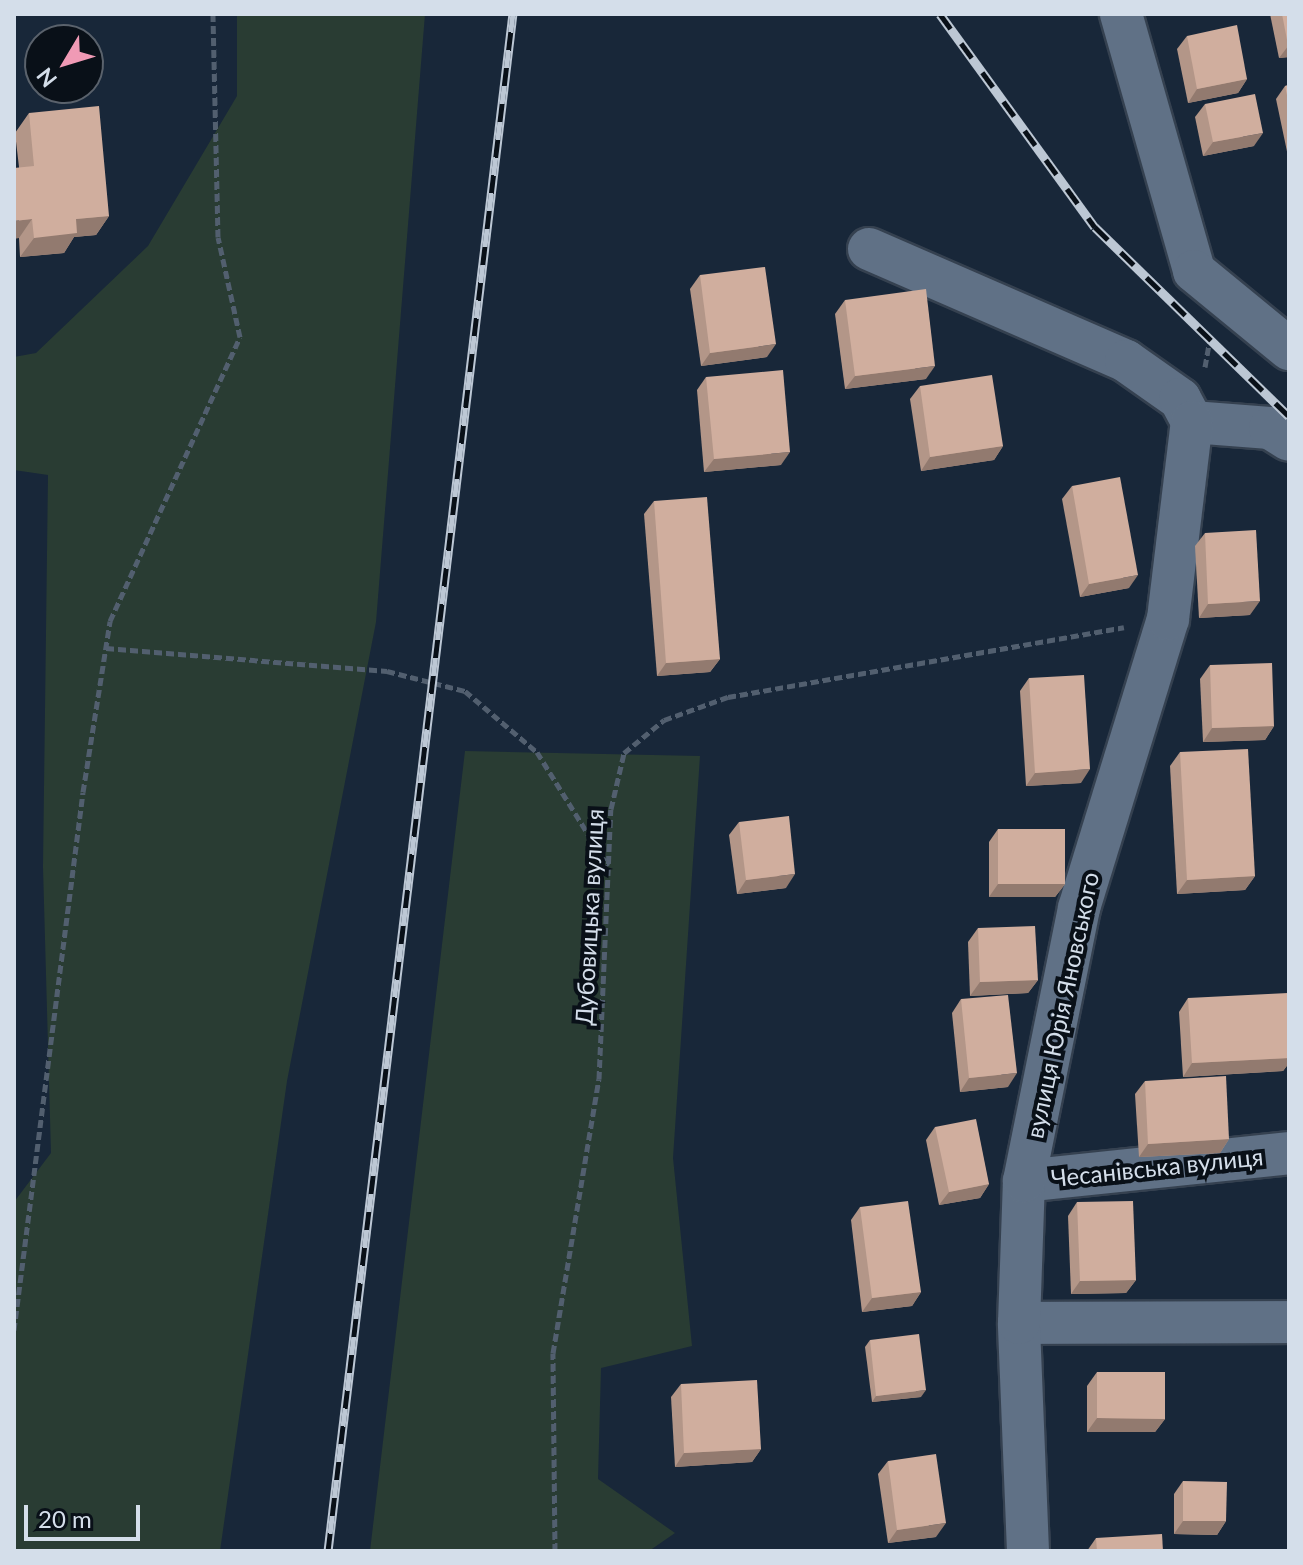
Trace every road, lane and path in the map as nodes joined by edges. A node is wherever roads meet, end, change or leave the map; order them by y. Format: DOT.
graph roads {
  1 [pos="213,14"];
  2 [pos="1121,14"];
  3 [pos="869,249"];
  4 [pos="1194,271"];
  5 [pos="1289,349"];
  6 [pos="1186,411"];
  7 [pos="1289,440"];
  8 [pos="1168,619"];
  9 [pos="106,648"];
  10 [pos="608,867"];
  11 [pos="1289,1153"];
  12 [pos="1024,1181"];
  13 [pos="1289,1322"];
  14 [pos="1019,1323"];
  15 [pos="14,1330"];
  16 [pos="555,1551"];
  17 [pos="1028,1551"];
  1 -- 9 [label="path"];
  2 -- 4 [label="street"];
  3 -- 6 [label="street"];
  4 -- 5 [label="street"];
  4 -- 6 [label="path"];
  6 -- 7 [label="street"];
  6 -- 8 [label="street, вулиця Юрія Яновського"];
  8 -- 10 [label="path, Дубовицька вулиця"];
  8 -- 12 [label="street, вулиця Юрія Яновського"];
  9 -- 10 [label="path"];
  9 -- 15 [label="path"];
  10 -- 16 [label="path, Дубовицька вулиця"];
  11 -- 12 [label="street, Чесанівська вулиця"];
  12 -- 14 [label="street, вулиця Юрія Яновського"];
  13 -- 14 [label="street"];
  14 -- 17 [label="street, вулиця Юрія Яновського"];
}
